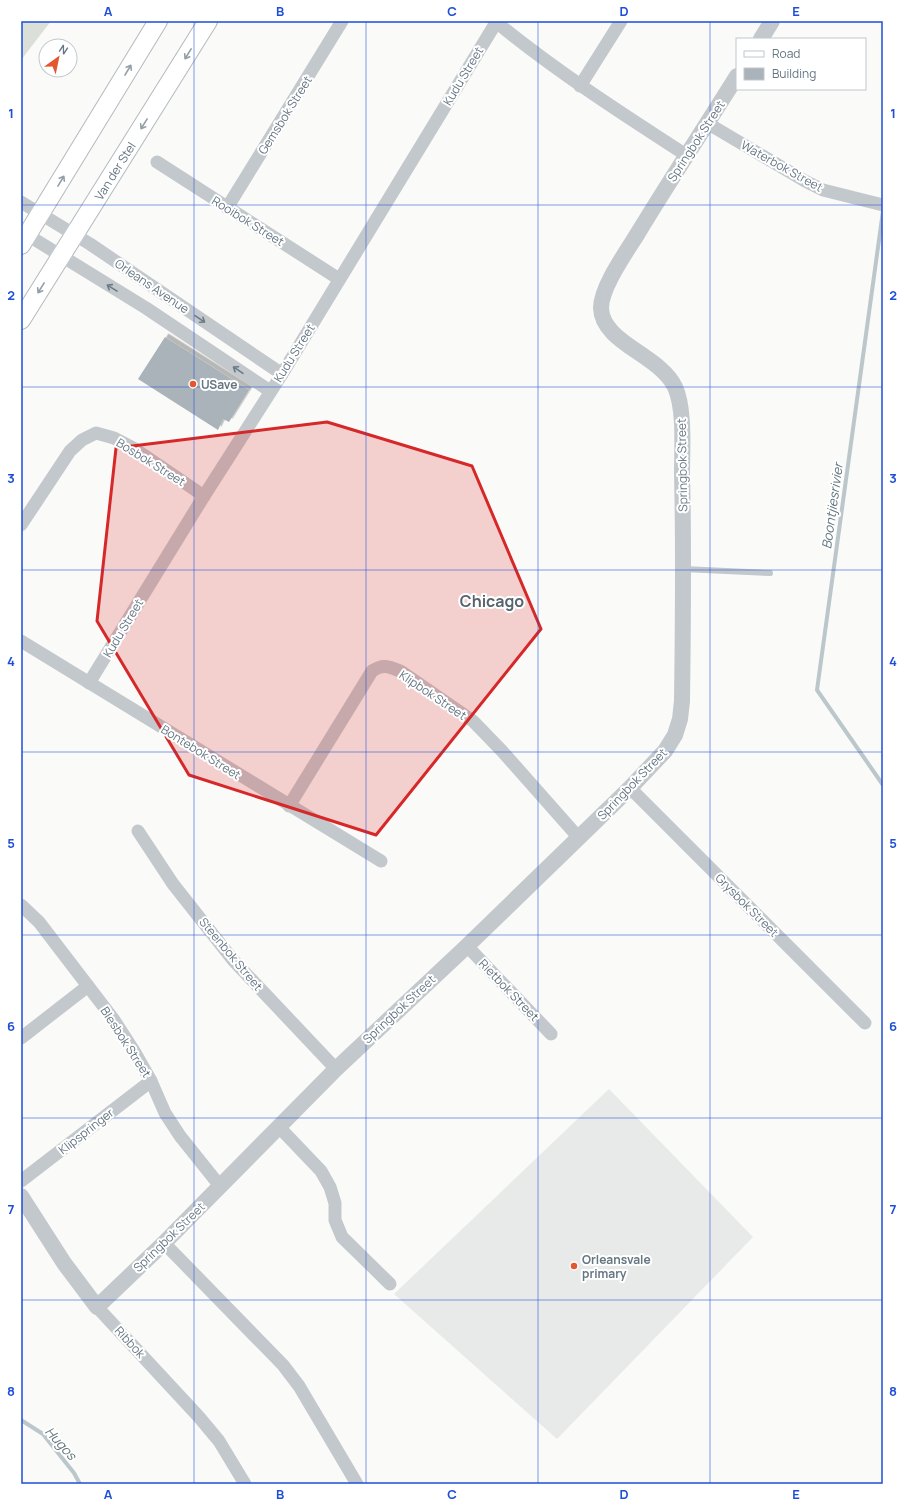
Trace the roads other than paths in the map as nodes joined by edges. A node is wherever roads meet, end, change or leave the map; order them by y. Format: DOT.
graph roads {
  1 [pos="158,21"];
  2 [pos="208,21"];
  3 [pos="342,21"];
  4 [pos="621,21"];
  5 [pos="772,21"];
  6 [pos="496,22"];
  7 [pos="762,38"];
  8 [pos="736,78"];
  9 [pos="580,86"];
  10 [pos="708,123"];
  11 [pos="686,155"];
  12 [pos="157,162"];
  13 [pos="21,202"];
  14 [pos="883,205"];
  15 [pos="227,208"];
  16 [pos="40,214"];
  17 [pos="75,235"];
  18 [pos="23,237"];
  19 [pos="61,257"];
  20 [pos="339,279"];
  21 [pos="21,320"];
  22 [pos="282,374"];
  23 [pos="270,391"];
  24 [pos="204,496"];
  25 [pos="21,525"];
  26 [pos="683,569"];
  27 [pos="770,573"];
  28 [pos="21,641"];
  29 [pos="89,683"];
  30 [pos="630,788"];
  31 [pos="289,806"];
  32 [pos="138,831"];
  33 [pos="579,838"];
  34 [pos="381,861"];
  35 [pos="21,905"];
  36 [pos="467,946"];
  37 [pos="88,986"];
  38 [pos="865,1023"];
  39 [pos="551,1034"];
  40 [pos="21,1038"];
  41 [pos="336,1069"];
  42 [pos="151,1081"];
  43 [pos="279,1127"];
  44 [pos="21,1181"];
  45 [pos="220,1186"];
  46 [pos="21,1196"];
  47 [pos="164,1243"];
  48 [pos="390,1284"];
  49 [pos="97,1307"];
  50 [pos="245,1484"];
  51 [pos="357,1484"];
  16 -- 1 [label="main road, one-way"];
  2 -- 17 [label="main road, Van der Stel, one-way"];
  3 -- 15 [label="street, Gemsbok Street"];
  4 -- 9 [label="street"];
  5 -- 7 [label="street"];
  6 -- 9 [label="street"];
  6 -- 20 [label="street, Kudu Street"];
  8 -- 10 [label="street, Springbok Street"];
  9 -- 11 [label="street"];
  10 -- 11 [label="street, Springbok Street"];
  10 -- 14 [label="street, Waterbok Street"];
  11 -- 26 [label="street, Springbok Street"];
  12 -- 15 [label="street, Rooibok Street"];
  13 -- 16 [label="street, Orleans Avenue"];
  15 -- 20 [label="street, Rooibok Street"];
  16 -- 17 [label="street, Orleans Avenue"];
  16 -- 18 [label="main road"];
  17 -- 19 [label="main road, Van der Stel"];
  17 -- 22 [label="street, Orleans Avenue, one-way"];
  18 -- 19 [label="street, Orleans Avenue"];
  19 -- 21 [label="main road, Van der Stel, one-way"];
  23 -- 19 [label="street, Orleans Avenue, one-way"];
  20 -- 22 [label="street, Kudu Street"];
  22 -- 23 [label="street, Kudu Street"];
  23 -- 24 [label="street, Kudu Street"];
  24 -- 25 [label="street, Bosbok Street"];
  24 -- 29 [label="street, Kudu Street"];
  26 -- 27 [label="lane"];
  26 -- 30 [label="street, Springbok Street"];
  28 -- 29 [label="street, Bontebok Street"];
  29 -- 31 [label="street, Bontebok Street"];
  30 -- 33 [label="street, Springbok Street"];
  30 -- 38 [label="street, Grysbok Street"];
  31 -- 33 [label="street, Klipbok Street"];
  31 -- 34 [label="street, Bontebok Street"];
  32 -- 41 [label="street, Steenbok Street"];
  33 -- 36 [label="street, Springbok Street"];
  35 -- 37 [label="street, Blesbok Street"];
  36 -- 39 [label="street, Rietbok Street"];
  36 -- 41 [label="street, Springbok Street"];
  37 -- 40 [label="street"];
  37 -- 42 [label="street, Blesbok Street"];
  41 -- 43 [label="street, Springbok Street"];
  42 -- 44 [label="street, Klipspringer"];
  42 -- 45 [label="street, Blesbok Street"];
  43 -- 45 [label="street, Springbok Street"];
  43 -- 48 [label="street"];
  45 -- 47 [label="street, Springbok Street"];
  46 -- 49 [label="street, Ribbok"];
  47 -- 49 [label="street, Springbok Street"];
  47 -- 51 [label="street"];
  49 -- 50 [label="street, Ribbok"];
}
